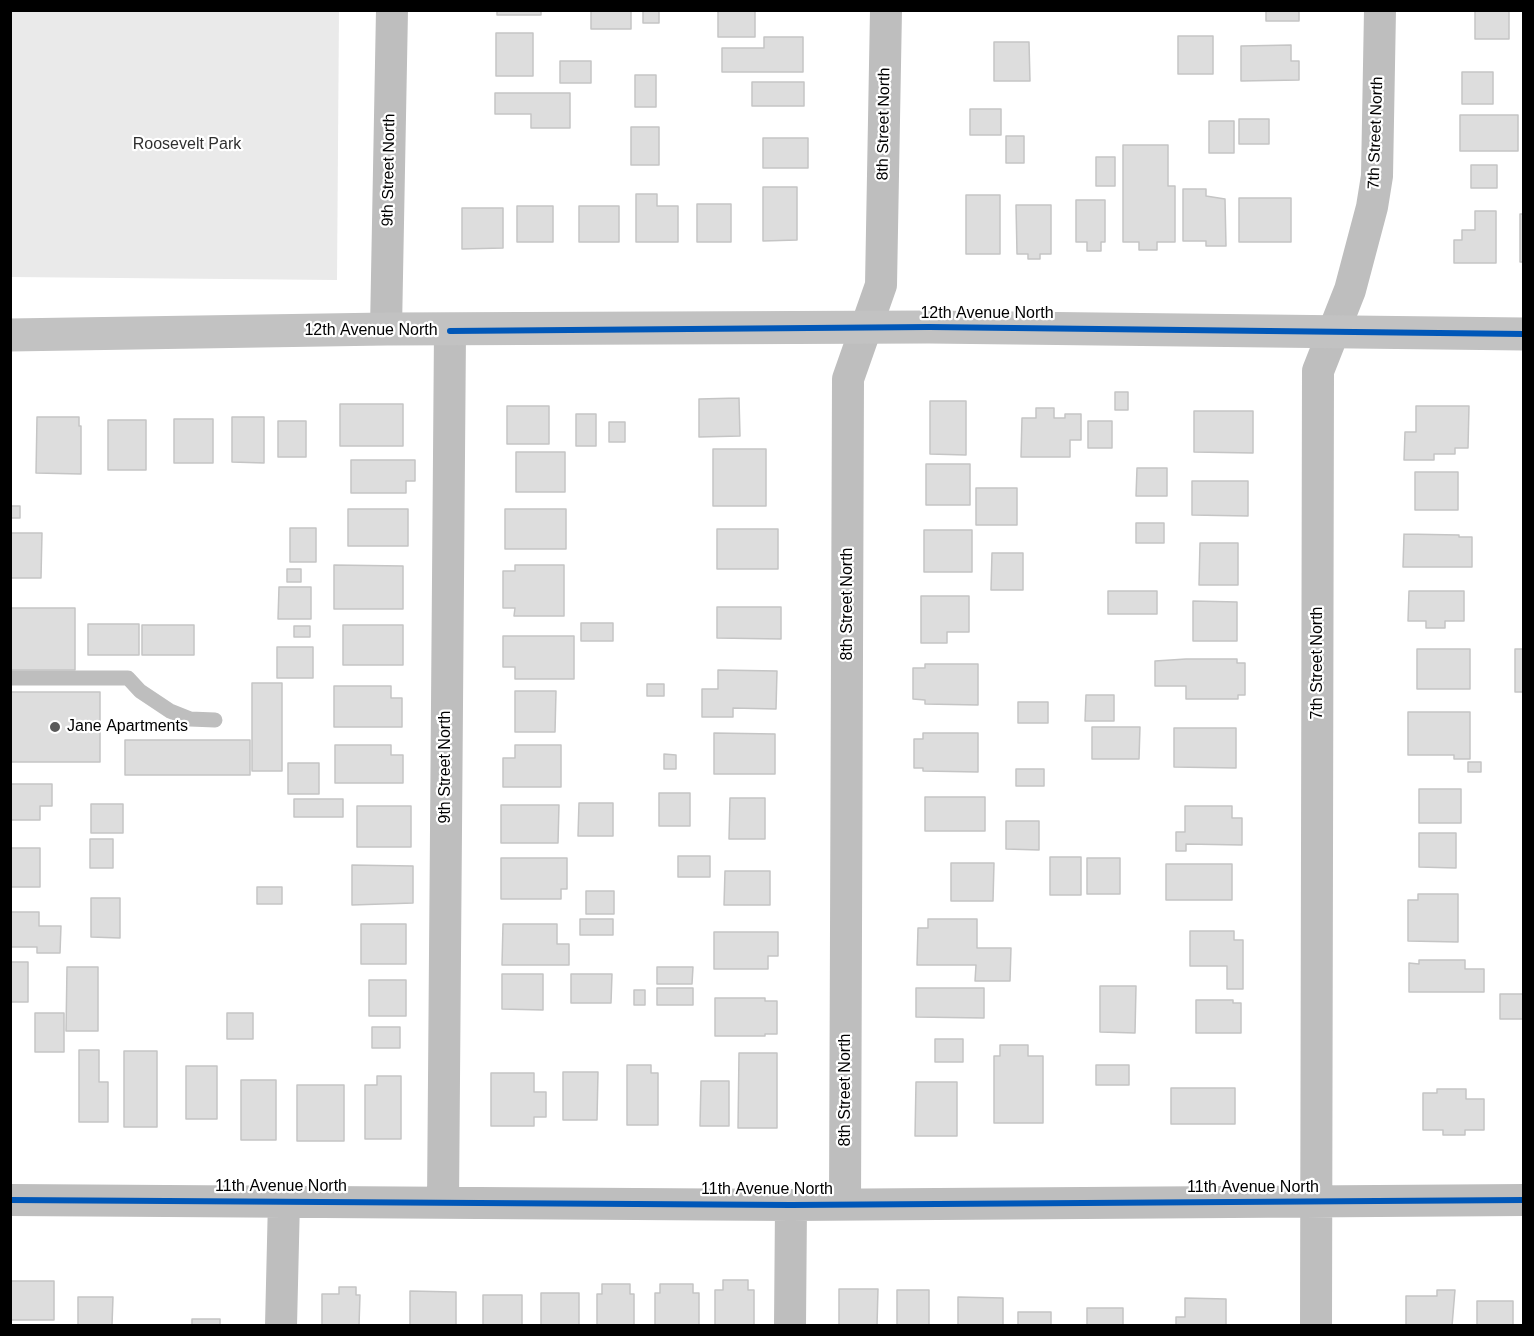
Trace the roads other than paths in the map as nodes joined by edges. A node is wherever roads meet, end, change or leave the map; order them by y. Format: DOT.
graph roads {
  1 [pos="392,10"];
  2 [pos="886,10"];
  3 [pos="1380,10"];
  4 [pos="386,329"];
  5 [pos="868,329"];
  6 [pos="450,331"];
  7 [pos="1333,331"];
  8 [pos="1524,334"];
  9 [pos="10,335"];
  10 [pos="10,678"];
  11 [pos="215,720"];
  12 [pos="10,1200"];
  13 [pos="284,1200"];
  14 [pos="1524,1200"];
  15 [pos="1316,1201"];
  16 [pos="443,1203"];
  17 [pos="845,1203"];
  18 [pos="791,1204"];
  19 [pos="281,1326"];
  20 [pos="790,1326"];
  21 [pos="1316,1326"];
  1 -- 4 [label="street, 9th Street North"];
  2 -- 5 [label="street, 8th Street North"];
  3 -- 7 [label="street, 7th Street North"];
  4 -- 6 [label="main road, 12th Avenue North"];
  4 -- 9 [label="main road, 12th Avenue North"];
  5 -- 6 [label="main road, 12th Avenue North"];
  5 -- 7 [label="main road, 12th Avenue North"];
  5 -- 17 [label="street, 8th Street North"];
  6 -- 16 [label="street, 9th Street North"];
  7 -- 8 [label="main road, 12th Avenue North"];
  7 -- 15 [label="street, 7th Street North"];
  10 -- 11 [label="lane"];
  12 -- 13 [label="street, 11th Avenue North"];
  13 -- 16 [label="street, 11th Avenue North"];
  13 -- 19 [label="street"];
  14 -- 15 [label="street, 11th Avenue North"];
  15 -- 17 [label="street, 11th Avenue North"];
  15 -- 21 [label="street, 7th Street North"];
  16 -- 18 [label="street, 11th Avenue North"];
  17 -- 18 [label="street, 11th Avenue North"];
  18 -- 20 [label="street"];
}
